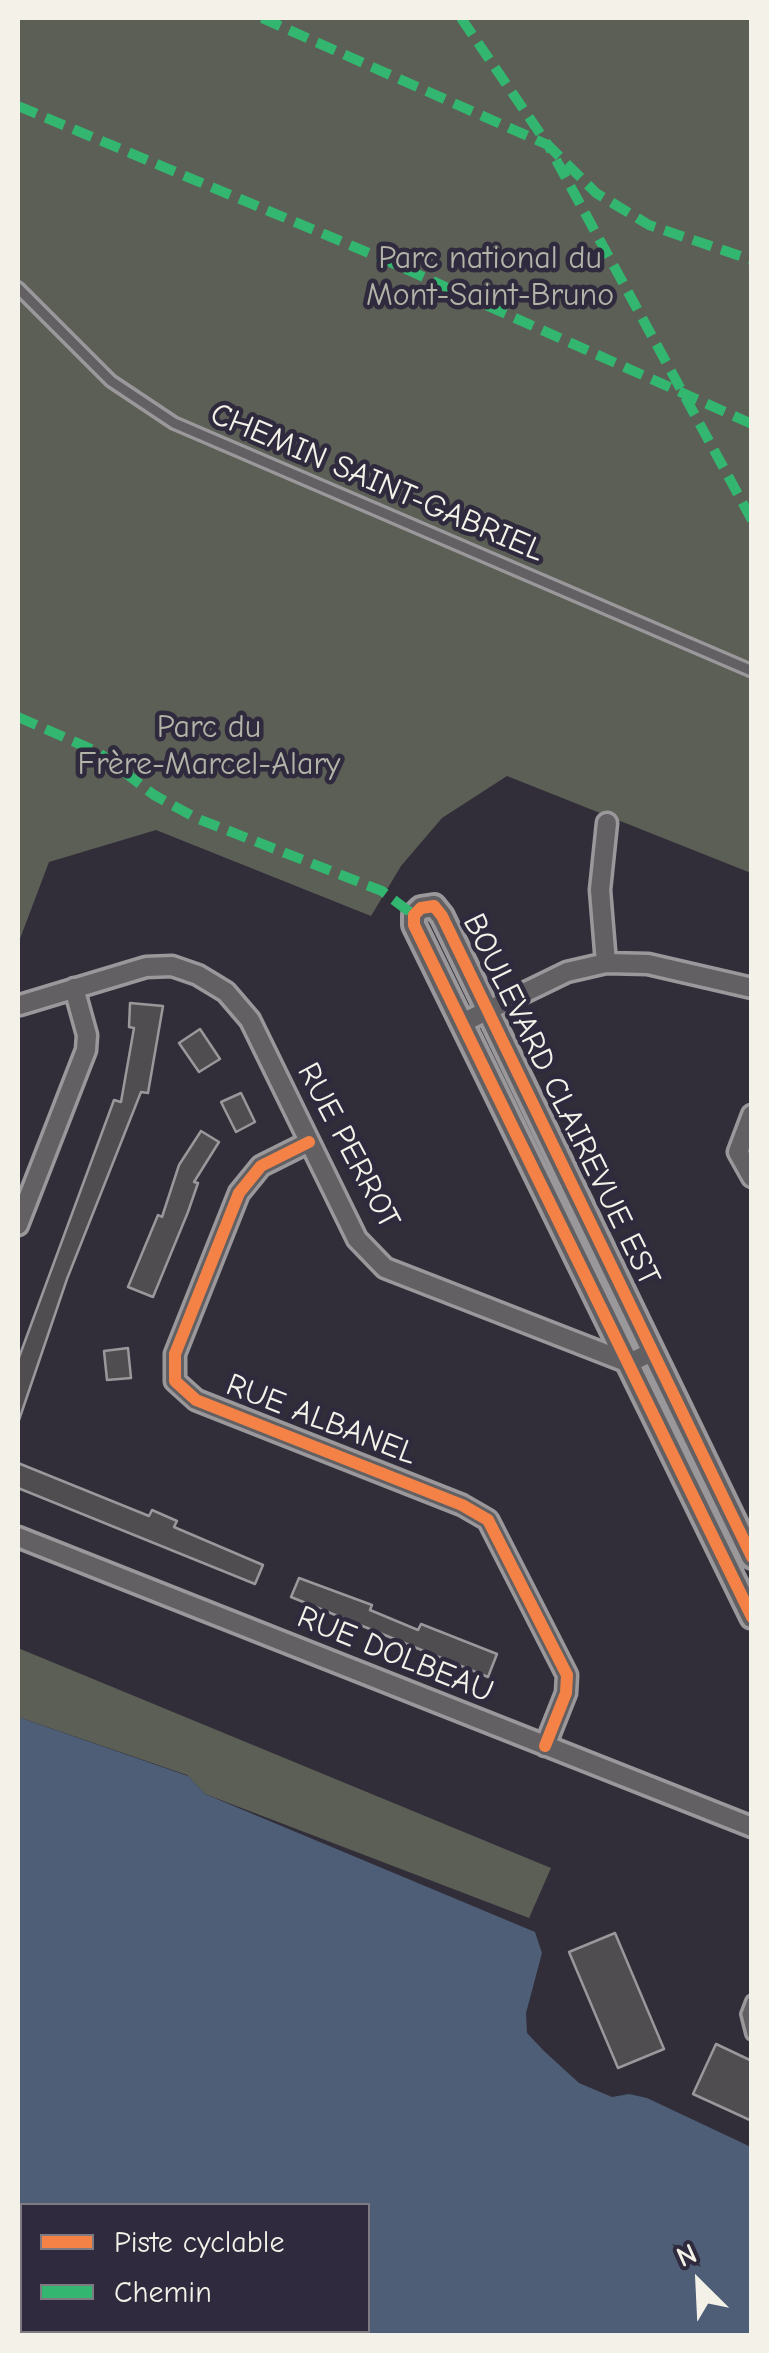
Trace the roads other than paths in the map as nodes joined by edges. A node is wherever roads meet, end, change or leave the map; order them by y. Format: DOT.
graph roads {
  1 [pos="18,288"];
  2 [pos="752,670"];
  3 [pos="607,823"];
  4 [pos="606,962"];
  5 [pos="74,988"];
  6 [pos="752,988"];
  7 [pos="20,1004"];
  8 [pos="487,1010"];
  9 [pos="464,1022"];
  10 [pos="752,1114"];
  11 [pos="309,1142"];
  12 [pos="752,1177"];
  13 [pos="18,1225"];
  14 [pos="652,1352"];
  15 [pos="629,1363"];
  16 [pos="18,1537"];
  17 [pos="752,1557"];
  18 [pos="752,1618"];
  19 [pos="545,1746"];
  20 [pos="752,1827"];
  21 [pos="752,2001"];
  22 [pos="752,2034"];
  1 -- 2 [label="lane, CHEMIN SAINT-GABRIEL"];
  3 -- 4 [label="street"];
  4 -- 6 [label="street"];
  4 -- 8 [label="street"];
  5 -- 7 [label="street, RUE PERROT"];
  5 -- 11 [label="street, RUE PERROT"];
  5 -- 13 [label="street"];
  8 -- 9 [label="street"];
  8 -- 9 [label="street, BOULEVARD CLAIREVUE EST"];
  8 -- 14 [label="street, BOULEVARD CLAIREVUE EST"];
  9 -- 15 [label="street, BOULEVARD CLAIREVUE EST"];
  10 -- 12 [label="street"];
  11 -- 15 [label="street, RUE PERROT"];
  11 -- 19 [label="street, RUE ALBANEL"];
  14 -- 15 [label="street"];
  14 -- 17 [label="street, BOULEVARD CLAIREVUE EST"];
  15 -- 18 [label="street, BOULEVARD CLAIREVUE EST"];
  16 -- 19 [label="street, RUE DOLBEAU"];
  19 -- 20 [label="street, RUE DOLBEAU"];
  21 -- 22 [label="lane"];
}
